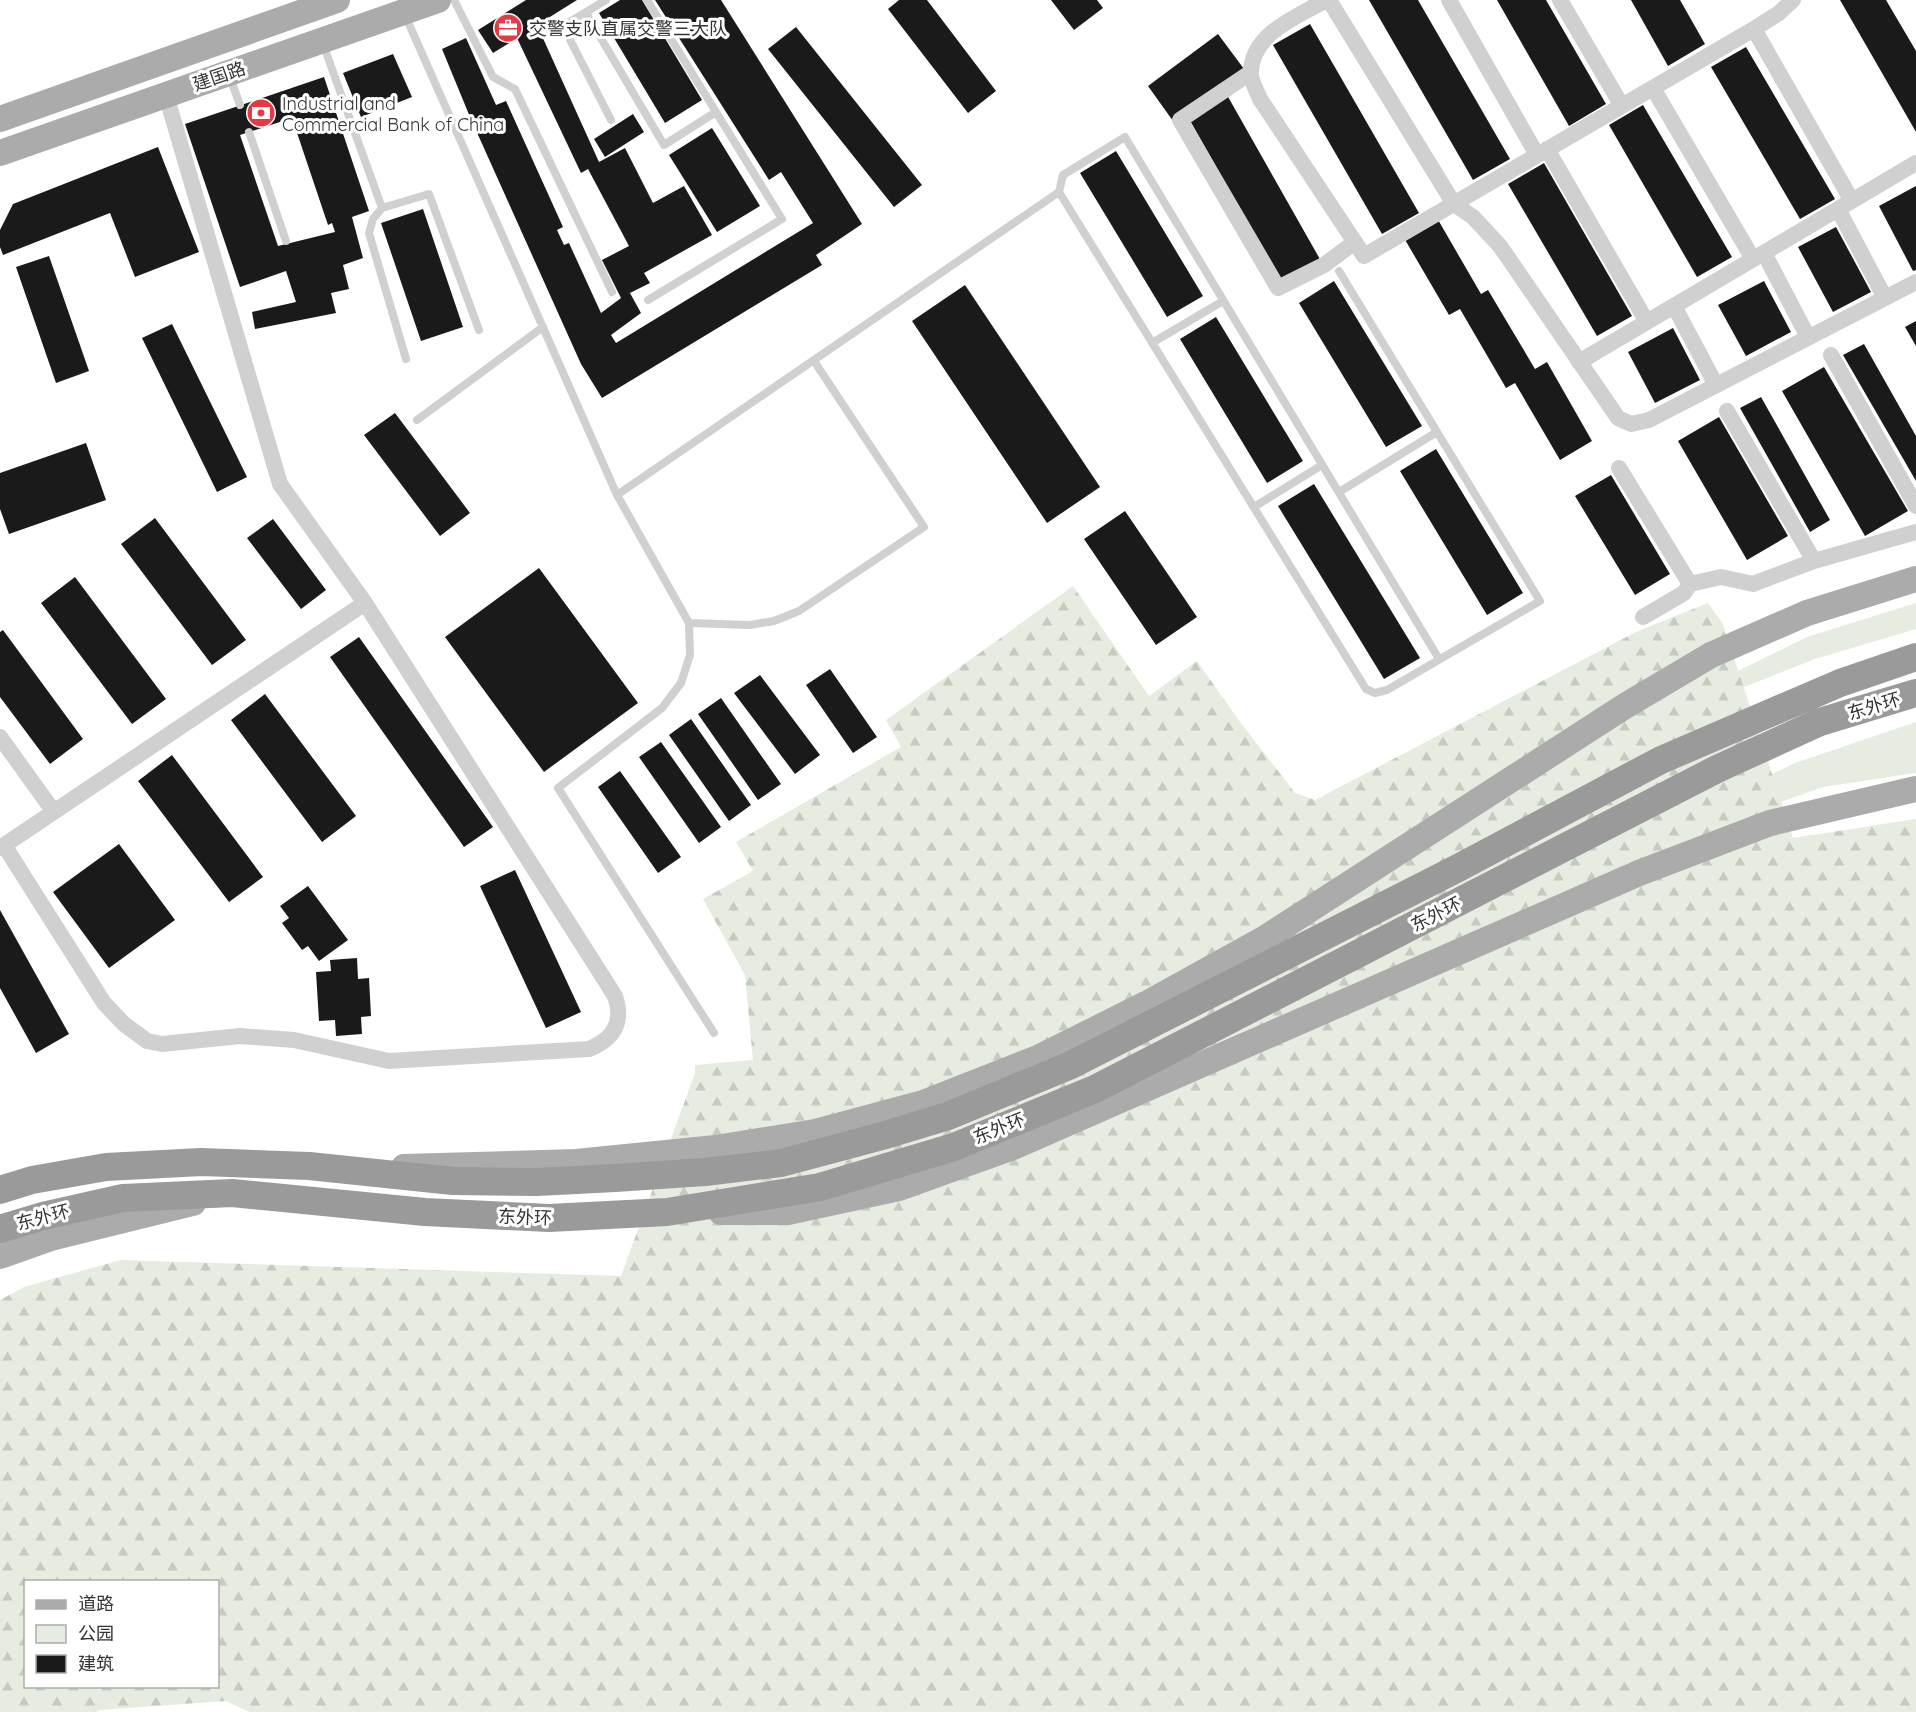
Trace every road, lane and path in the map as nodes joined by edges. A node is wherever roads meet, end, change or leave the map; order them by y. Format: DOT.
graph roads {
  1 [pos="337,0"];
  2 [pos="438,0"];
  3 [pos="454,0"];
  4 [pos="606,0"];
  5 [pos="647,0"];
  6 [pos="1327,0"];
  7 [pos="1449,0"];
  8 [pos="1560,0"];
  9 [pos="1793,0"];
  10 [pos="401,6"];
  11 [pos="586,13"];
  12 [pos="1754,29"];
  13 [pos="322,41"];
  14 [pos="229,73"];
  15 [pos="1250,73"];
  16 [pos="1653,88"];
  17 [pos="166,95"];
  18 [pos="240,105"];
  19 [pos="1622,106"];
  20 [pos="716,112"];
  21 [pos="0,119"];
  22 [pos="611,120"];
  23 [pos="249,132"];
  24 [pos="1542,152"];
  25 [pos="0,153"];
  26 [pos="1916,163"];
  27 [pos="1059,192"];
  28 [pos="1454,204"];
  29 [pos="1845,205"];
  30 [pos="382,208"];
  31 [pos="286,241"];
  32 [pos="1355,242"];
  33 [pos="1758,256"];
  34 [pos="1339,271"];
  35 [pos="1916,282"];
  36 [pos="612,292"];
  37 [pos="1885,298"];
  38 [pos="648,300"];
  39 [pos="1223,301"];
  40 [pos="1674,306"];
  41 [pos="1647,322"];
  42 [pos="543,327"];
  43 [pos="478,330"];
  44 [pos="1808,338"];
  45 [pos="1152,343"];
  46 [pos="1831,356"];
  47 [pos="406,359"];
  48 [pos="814,361"];
  49 [pos="1579,362"];
  50 [pos="1716,385"];
  51 [pos="1727,411"];
  52 [pos="417,420"];
  53 [pos="1437,432"];
  54 [pos="1322,465"];
  55 [pos="1619,468"];
  56 [pos="1339,492"];
  57 [pos="617,495"];
  58 [pos="1916,506"];
  59 [pos="1254,507"];
  60 [pos="1916,532"];
  61 [pos="1814,561"];
  62 [pos="1916,579"];
  63 [pos="1690,584"];
  64 [pos="365,603"];
  65 [pos="1643,617"];
  66 [pos="689,623"];
  67 [pos="1916,657"];
  68 [pos="1439,659"];
  69 [pos="1916,693"];
  70 [pos="0,737"];
  71 [pos="1916,789"];
  72 [pos="54,812"];
  73 [pos="2,847"];
  74 [pos="714,1033"];
  75 [pos="348,1170"];
  76 [pos="0,1189"];
  77 [pos="232,1193"];
  78 [pos="667,1212"];
  79 [pos="0,1229"];
  80 [pos="0,1257"];
  1 -- 21 [label="main road, 建国路"];
  2 -- 10 [label="main road, 建国路"];
  3 -- 36 [label="lane"];
  4 -- 11 [label="lane"];
  5 -- 20 [label="lane"];
  6 -- 15 [label="street"];
  6 -- 28 [label="street"];
  7 -- 24 [label="street"];
  8 -- 19 [label="street"];
  9 -- 12 [label="street"];
  10 -- 13 [label="main road, 建国路"];
  10 -- 42 [label="lane"];
  11 -- 20 [label="lane"];
  11 -- 22 [label="lane"];
  12 -- 16 [label="street"];
  12 -- 29 [label="street"];
  13 -- 14 [label="main road, 建国路"];
  13 -- 30 [label="lane"];
  14 -- 17 [label="main road, 建国路"];
  14 -- 18 [label="lane"];
  15 -- 32 [label="street"];
  15 -- 32 [label="street"];
  16 -- 19 [label="street"];
  16 -- 33 [label="street"];
  17 -- 25 [label="main road, 建国路"];
  17 -- 64 [label="street"];
  19 -- 24 [label="street"];
  20 -- 38 [label="lane"];
  23 -- 31 [label="lane"];
  24 -- 28 [label="street"];
  24 -- 41 [label="street"];
  26 -- 29 [label="street"];
  27 -- 39 [label="lane"];
  27 -- 45 [label="lane"];
  27 -- 48 [label="lane"];
  28 -- 32 [label="street"];
  28 -- 49 [label="street"];
  29 -- 33 [label="street"];
  29 -- 37 [label="street"];
  30 -- 43 [label="lane"];
  30 -- 47 [label="lane"];
  33 -- 40 [label="street"];
  33 -- 44 [label="street"];
  34 -- 53 [label="lane"];
  35 -- 37 [label="street"];
  37 -- 44 [label="street"];
  39 -- 45 [label="lane"];
  39 -- 54 [label="lane"];
  40 -- 41 [label="street"];
  40 -- 50 [label="street"];
  41 -- 49 [label="street"];
  42 -- 52 [label="lane"];
  42 -- 57 [label="lane"];
  44 -- 50 [label="street"];
  45 -- 59 [label="lane"];
  46 -- 58 [label="street"];
  48 -- 57 [label="lane"];
  48 -- 66 [label="lane"];
  49 -- 50 [label="street"];
  51 -- 61 [label="street"];
  53 -- 56 [label="lane"];
  53 -- 68 [label="lane"];
  54 -- 56 [label="lane"];
  54 -- 59 [label="lane"];
  55 -- 63 [label="street"];
  56 -- 68 [label="lane"];
  57 -- 66 [label="lane"];
  59 -- 68 [label="lane"];
  60 -- 61 [label="street"];
  61 -- 63 [label="street"];
  62 -- 75 [label="main road"];
  63 -- 65 [label="street"];
  64 -- 72 [label="street"];
  64 -- 73 [label="street"];
  66 -- 74 [label="lane"];
  67 -- 75 [label="highway, 东外环"];
  69 -- 78 [label="highway, 东外环"];
  70 -- 72 [label="street"];
  71 -- 78 [label="main road"];
  72 -- 73 [label="street"];
  75 -- 76 [label="highway, 东外环"];
  77 -- 78 [label="highway, 东外环"];
  77 -- 79 [label="highway, 东外环"];
  77 -- 80 [label="main road"];
}
